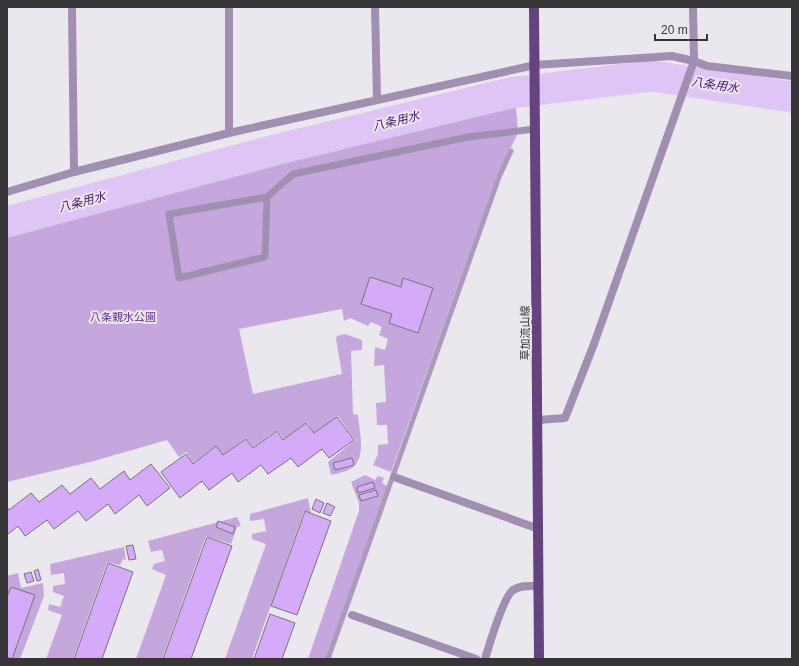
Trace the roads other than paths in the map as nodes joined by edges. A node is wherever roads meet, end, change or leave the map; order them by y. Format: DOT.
graph roads {
  1 [pos="72,7"];
  2 [pos="229,7"];
  3 [pos="375,7"];
  4 [pos="534,7"];
  5 [pos="693,7"];
  6 [pos="694,61"];
  7 [pos="535,65"];
  8 [pos="792,76"];
  9 [pos="377,100"];
  10 [pos="535,128"];
  11 [pos="229,134"];
  12 [pos="74,172"];
  13 [pos="7,192"];
  14 [pos="267,197"];
  15 [pos="538,420"];
  16 [pos="394,477"];
  17 [pos="539,529"];
  18 [pos="539,586"];
  19 [pos="352,615"];
  20 [pos="476,659"];
  21 [pos="485,659"];
  22 [pos="539,659"];
  1 -- 12 [label="street"];
  2 -- 11 [label="street"];
  3 -- 9 [label="street"];
  4 -- 7 [label="main road, 草加流山線"];
  5 -- 6 [label="street"];
  6 -- 7 [label="street"];
  6 -- 8 [label="street"];
  6 -- 15 [label="street"];
  7 -- 9 [label="street"];
  7 -- 10 [label="main road, 草加流山線"];
  9 -- 11 [label="street"];
  10 -- 14 [label="lane"];
  10 -- 15 [label="main road, 草加流山線"];
  11 -- 12 [label="street"];
  12 -- 13 [label="street"];
  14 -- 14 [label="lane"];
  15 -- 17 [label="main road, 草加流山線"];
  16 -- 17 [label="street"];
  17 -- 18 [label="main road, 草加流山線"];
  18 -- 21 [label="street"];
  18 -- 22 [label="main road, 草加流山線"];
  19 -- 20 [label="street"];
}
